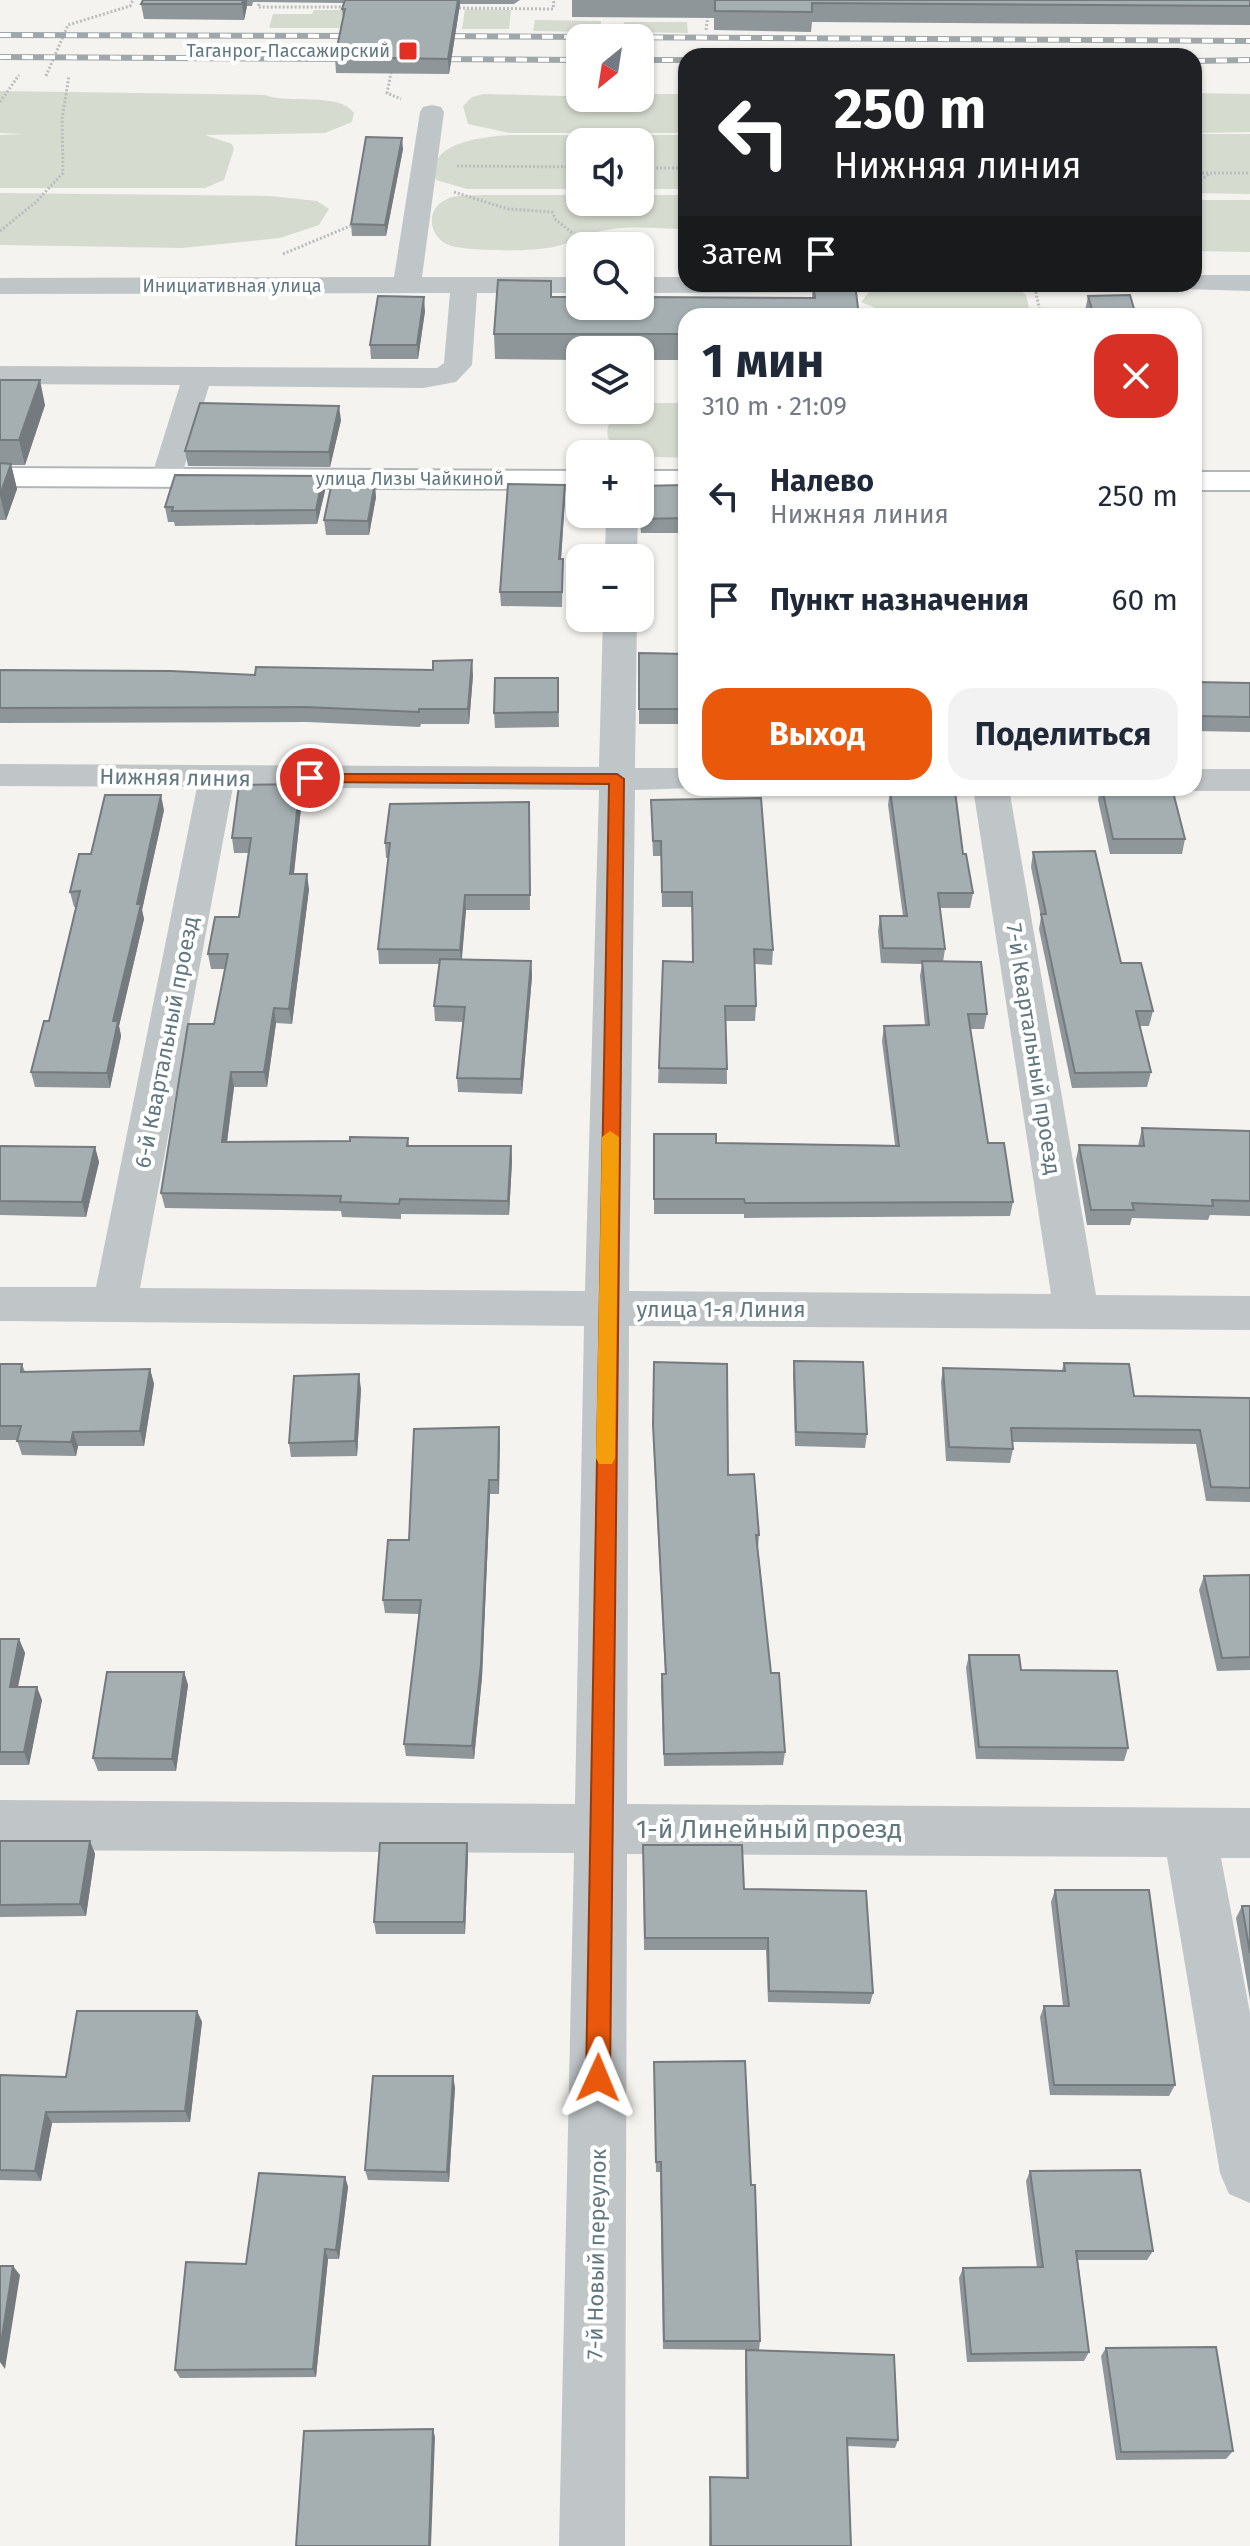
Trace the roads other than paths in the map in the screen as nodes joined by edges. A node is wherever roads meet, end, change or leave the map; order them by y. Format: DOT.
graph roads {
  1 [pos="432,112"];
  2 [pos="1202,283"];
  3 [pos="1250,283"];
  4 [pos="407,285"];
  5 [pos="464,285"];
  6 [pos="566,285"];
  7 [pos="654,285"];
  8 [pos="678,285"];
  9 [pos="0,286"];
  10 [pos="0,375"];
  11 [pos="197,377"];
  12 [pos="0,477"];
  13 [pos="166,478"];
  14 [pos="566,480"];
  15 [pos="654,480"];
  16 [pos="678,480"];
  17 [pos="1202,481"];
  18 [pos="1250,481"];
  19 [pos="620,632"];
  20 [pos="0,775"];
  21 [pos="217,778"];
  22 [pos="617,779"];
  23 [pos="678,779"];
  24 [pos="1202,780"];
  25 [pos="1250,780"];
  26 [pos="992,796"];
  27 [pos="0,1304"];
  28 [pos="115,1305"];
  29 [pos="607,1309"];
  30 [pos="1076,1311"];
  31 [pos="1250,1313"];
  32 [pos="0,1825"];
  33 [pos="601,1828"];
  34 [pos="1190,1833"];
  35 [pos="1250,1833"];
  36 [pos="1250,2173"];
  37 [pos="592,2546"];
  1 -- 4 [label="street"];
  2 -- 3 [label="street"];
  4 -- 5 [label="street, Инициативная улица"];
  4 -- 9 [label="street, Инициативная улица"];
  5 -- 6 [label="street, Инициативная улица"];
  5 -- 11 [label="street"];
  7 -- 8 [label="street"];
  10 -- 11 [label="street"];
  11 -- 13 [label="street"];
  12 -- 13 [label="main road, улица Лизы Чайкиной"];
  13 -- 14 [label="main road, улица Лизы Чайкиной"];
  15 -- 16 [label="main road"];
  17 -- 18 [label="main road"];
  19 -- 22 [label="street, 7-й Новый переулок"];
  20 -- 21 [label="street, Нижняя линия"];
  21 -- 22 [label="street, Нижняя линия"];
  21 -- 28 [label="street, 6-й Квартальный проезд"];
  22 -- 23 [label="street, Нижняя линия"];
  22 -- 29 [label="street, 7-й Новый переулок"];
  24 -- 25 [label="street"];
  26 -- 30 [label="street, 7-й Квартальный проезд"];
  27 -- 28 [label="street, улица 1-я Линия"];
  28 -- 29 [label="street, улица 1-я Линия"];
  29 -- 30 [label="street, улица 1-я Линия"];
  29 -- 33 [label="street, 7-й Новый переулок"];
  30 -- 31 [label="street, улица 1-я Линия"];
  32 -- 33 [label="street, 1-й Линейный проезд"];
  33 -- 34 [label="street, 1-й Линейный проезд"];
  33 -- 37 [label="street, 7-й Новый переулок"];
  34 -- 35 [label="street, 1-й Линейный проезд"];
  34 -- 36 [label="street"];
}
